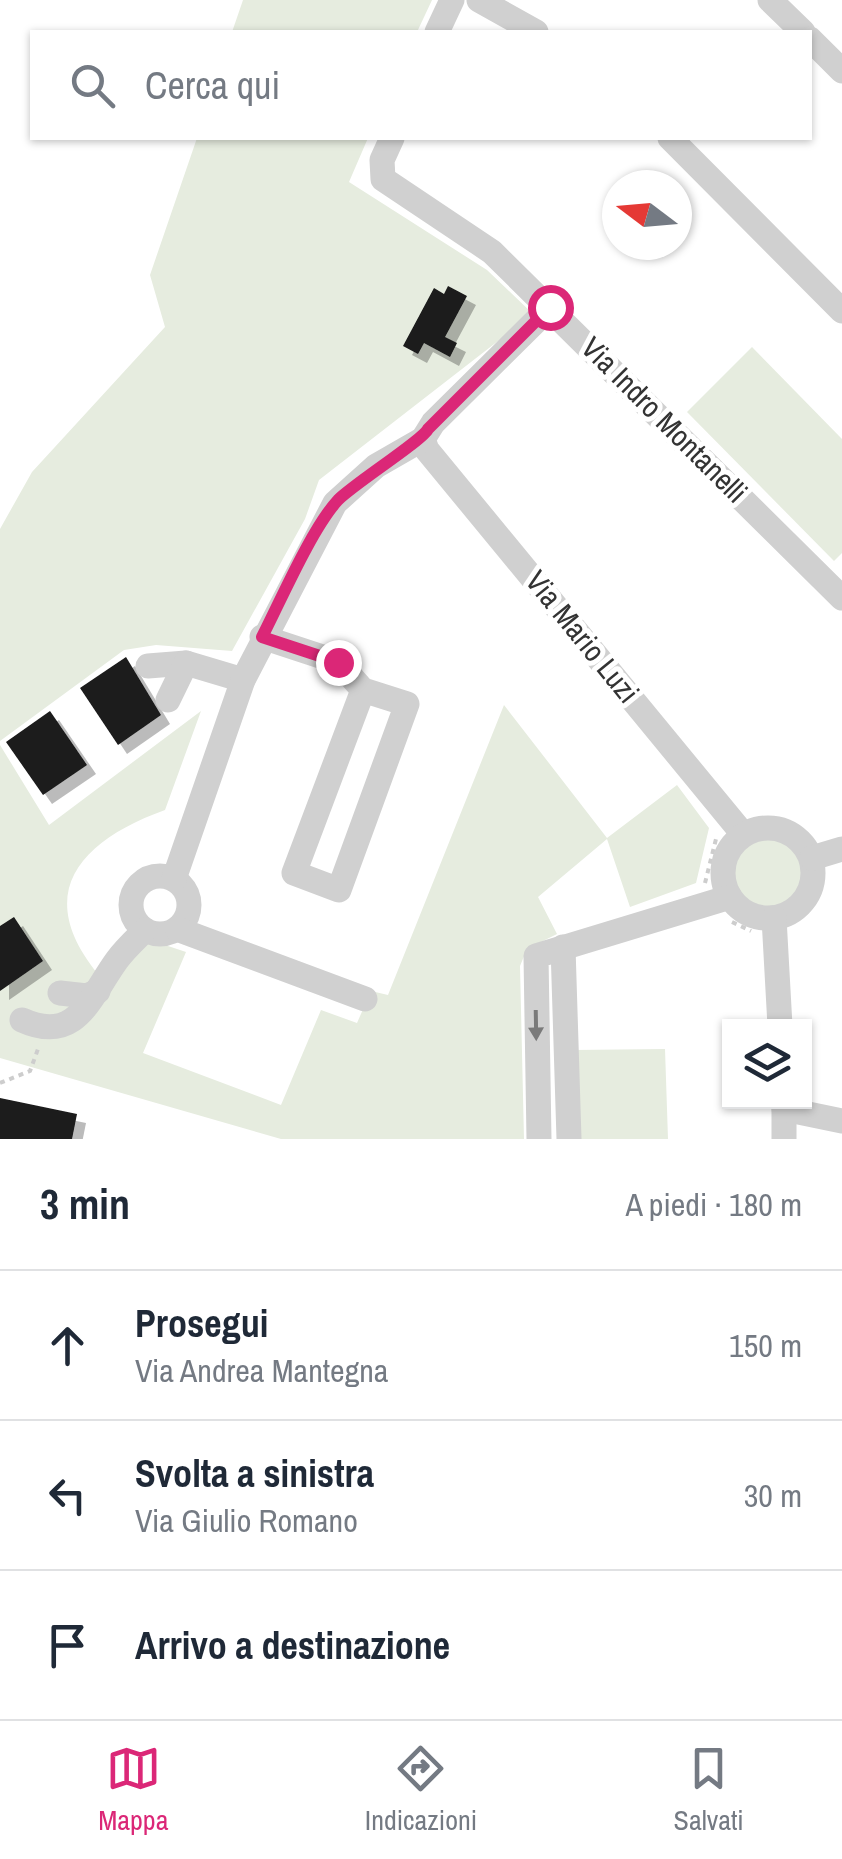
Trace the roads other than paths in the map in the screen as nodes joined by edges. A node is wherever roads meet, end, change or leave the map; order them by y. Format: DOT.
graph roads {
  1 [pos="452,0"];
  2 [pos="480,0"];
  3 [pos="770,0"];
  4 [pos="439,30"];
  5 [pos="532,30"];
  6 [pos="801,30"];
  7 [pos="812,41"];
  8 [pos="842,70"];
  9 [pos="391,140"];
  10 [pos="672,140"];
  11 [pos="550,307"];
  12 [pos="842,311"];
  13 [pos="423,439"];
  14 [pos="842,598"];
  15 [pos="262,637"];
  16 [pos="186,663"];
  17 [pos="148,666"];
  18 [pos="242,680"];
  19 [pos="362,690"];
  20 [pos="168,700"];
  21 [pos="731,833"];
  22 [pos="842,849"];
  23 [pos="812,858"];
  24 [pos="174,880"];
  25 [pos="713,892"];
  26 [pos="765,926"];
  27 [pos="177,929"];
  28 [pos="145,930"];
  29 [pos="563,947"];
  30 [pos="98,991"];
  31 [pos="60,993"];
  32 [pos="365,999"];
  33 [pos="779,1019"];
  34 [pos="31,1024"];
  35 [pos="784,1109"];
  36 [pos="798,1109"];
  37 [pos="842,1122"];
  38 [pos="539,1139"];
  39 [pos="569,1139"];
  40 [pos="784,1139"];
  1 -- 4 [label="street"];
  2 -- 5 [label="street"];
  3 -- 6 [label="street"];
  7 -- 8 [label="street"];
  9 -- 11 [label="street, Via Indro Montanelli"];
  10 -- 12 [label="street"];
  11 -- 13 [label="street"];
  11 -- 14 [label="street, Via Indro Montanelli"];
  13 -- 15 [label="street"];
  13 -- 21 [label="street, Via Mario Luzi"];
  15 -- 18 [label="street"];
  15 -- 19 [label="street"];
  16 -- 17 [label="street"];
  16 -- 18 [label="street"];
  16 -- 20 [label="street"];
  18 -- 24 [label="street"];
  19 -- 19 [label="street"];
  21 -- 23 [label="street"];
  21 -- 25 [label="street"];
  22 -- 23 [label="street"];
  23 -- 26 [label="street"];
  24 -- 27 [label="street"];
  24 -- 28 [label="street"];
  25 -- 26 [label="street"];
  25 -- 29 [label="street"];
  26 -- 33 [label="street"];
  27 -- 28 [label="street"];
  27 -- 32 [label="street"];
  28 -- 30 [label="street"];
  29 -- 38 [label="street, one-way"];
  29 -- 39 [label="street"];
  30 -- 31 [label="street"];
  30 -- 34 [label="street"];
  35 -- 40 [label="street"];
  36 -- 37 [label="street"];
}
